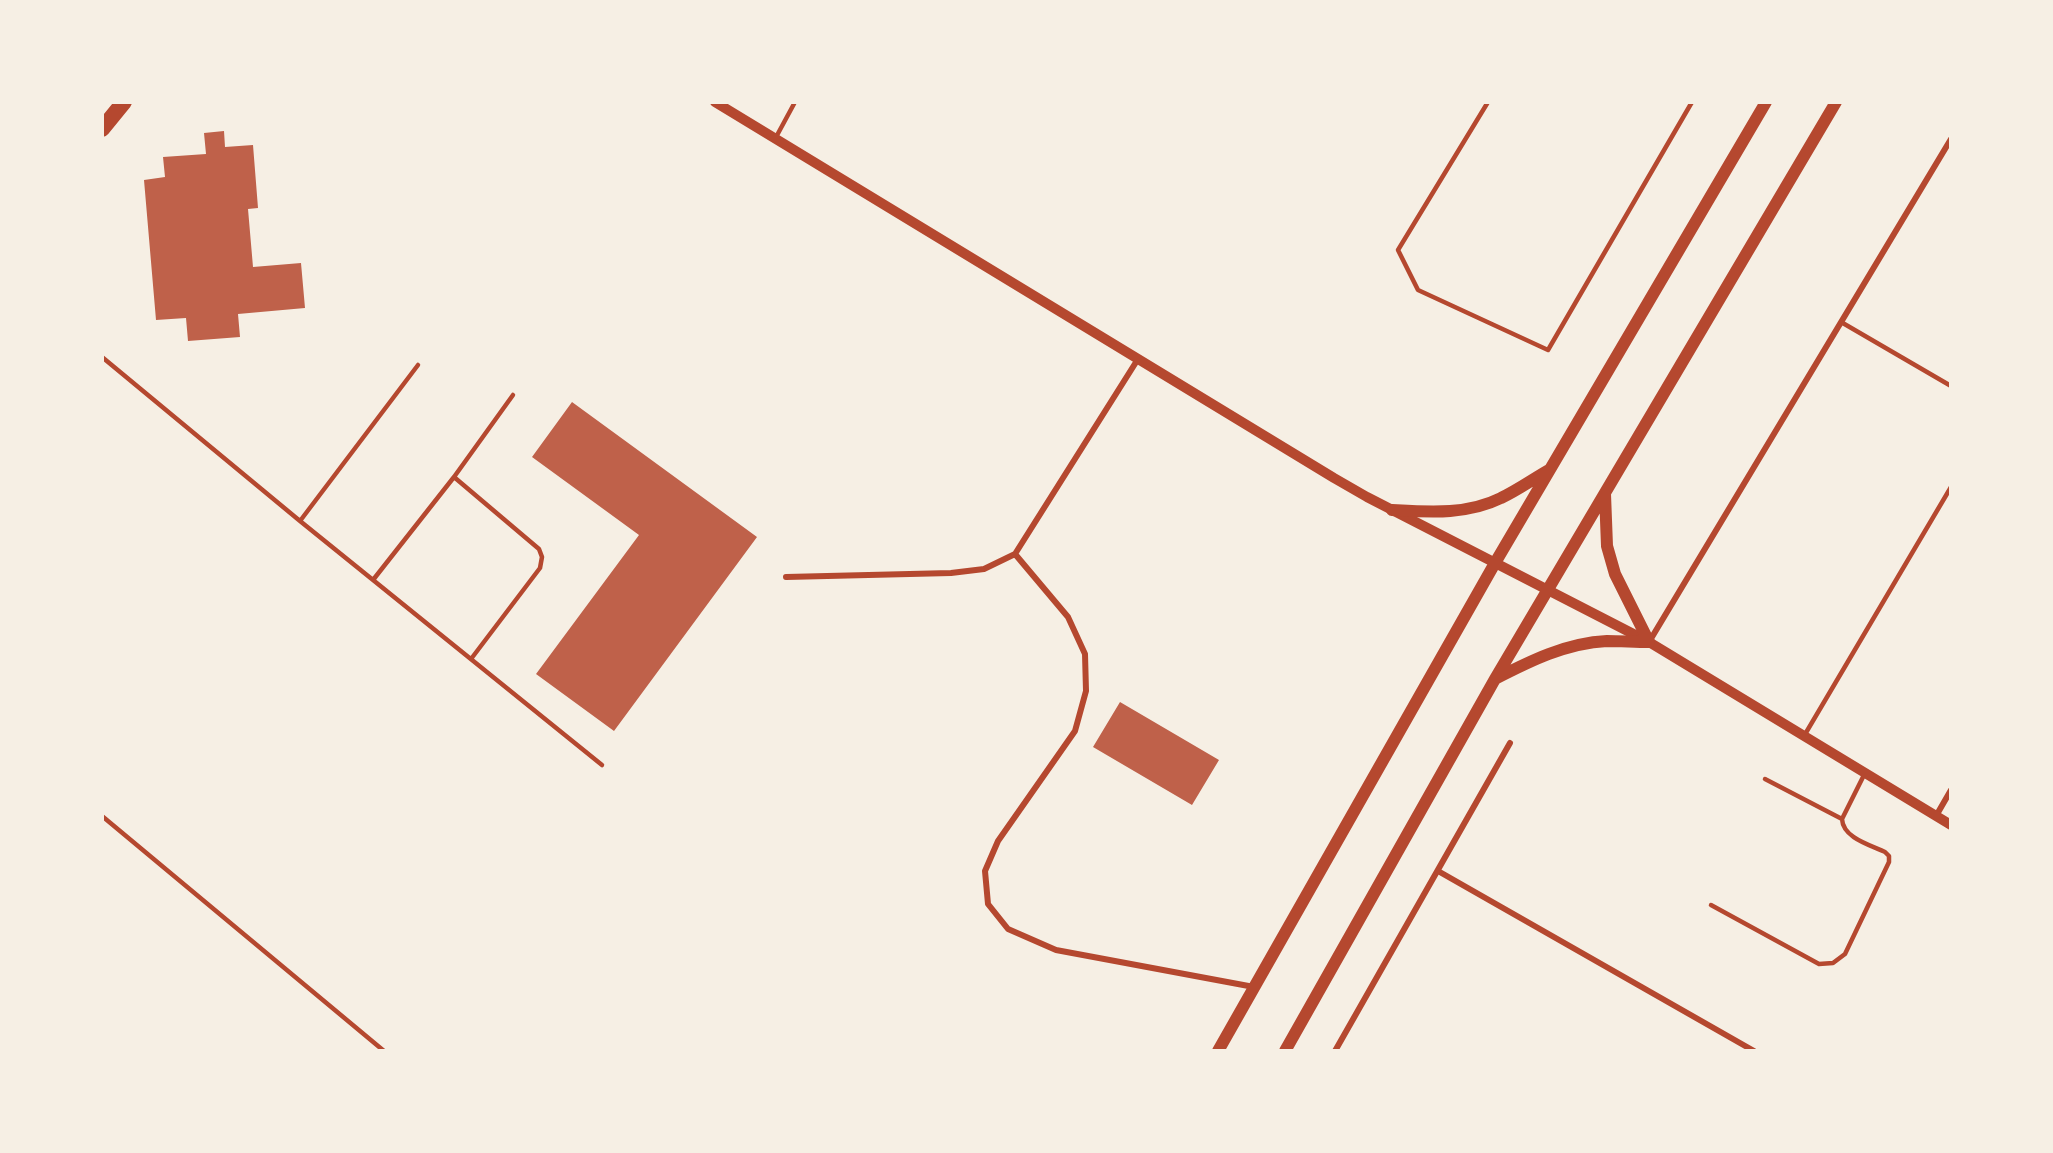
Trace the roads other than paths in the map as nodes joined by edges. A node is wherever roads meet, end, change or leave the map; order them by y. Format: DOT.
graph roads {
  1 [pos="124,102"];
  2 [pos="715,102"];
  3 [pos="795,102"];
  4 [pos="1488,102"];
  5 [pos="1692,102"];
  6 [pos="1766,102"];
  7 [pos="1836,102"];
  8 [pos="102,129"];
  9 [pos="775,139"];
  10 [pos="1951,139"];
  11 [pos="1841,322"];
  12 [pos="102,357"];
  13 [pos="1138,359"];
  14 [pos="418,365"];
  15 [pos="1951,387"];
  16 [pos="513,395"];
  17 [pos="1549,469"];
  18 [pos="454,477"];
  19 [pos="1951,487"];
  20 [pos="1605,493"];
  21 [pos="1392,510"];
  22 [pos="300,521"];
  23 [pos="1015,554"];
  24 [pos="1495,563"];
  25 [pos="786,577"];
  26 [pos="373,580"];
  27 [pos="1549,590"];
  28 [pos="1649,642"];
  29 [pos="471,659"];
  30 [pos="1495,679"];
  31 [pos="1804,736"];
  32 [pos="1510,743"];
  33 [pos="602,765"];
  34 [pos="1865,773"];
  35 [pos="1765,779"];
  36 [pos="1951,790"];
  37 [pos="102,816"];
  38 [pos="1936,816"];
  39 [pos="1842,819"];
  40 [pos="1951,825"];
  41 [pos="1438,871"];
  42 [pos="1711,905"];
  43 [pos="1255,987"];
  44 [pos="384,1051"];
  45 [pos="1218,1051"];
  46 [pos="1285,1051"];
  47 [pos="1335,1051"];
  48 [pos="1754,1051"];
  1 -- 8 [label="highway"];
  2 -- 9 [label="street"];
  3 -- 9 [label="lane"];
  4 -- 5 [label="lane"];
  6 -- 17 [label="main road"];
  7 -- 20 [label="main road"];
  9 -- 13 [label="street"];
  10 -- 11 [label="street"];
  11 -- 15 [label="lane"];
  11 -- 28 [label="street"];
  12 -- 22 [label="lane"];
  13 -- 21 [label="street"];
  13 -- 23 [label="street"];
  14 -- 22 [label="lane"];
  16 -- 18 [label="lane"];
  17 -- 21 [label="main road"];
  17 -- 24 [label="main road"];
  18 -- 26 [label="lane"];
  18 -- 29 [label="lane"];
  19 -- 31 [label="lane"];
  20 -- 27 [label="main road"];
  20 -- 28 [label="main road"];
  21 -- 24 [label="street"];
  22 -- 26 [label="lane"];
  23 -- 25 [label="street"];
  23 -- 43 [label="street"];
  24 -- 27 [label="street"];
  24 -- 43 [label="main road"];
  26 -- 29 [label="lane"];
  27 -- 28 [label="street"];
  27 -- 30 [label="main road"];
  28 -- 30 [label="main road"];
  28 -- 31 [label="street"];
  29 -- 33 [label="lane"];
  30 -- 46 [label="main road"];
  31 -- 34 [label="street"];
  32 -- 41 [label="street"];
  34 -- 38 [label="street"];
  34 -- 39 [label="lane"];
  35 -- 39 [label="lane"];
  36 -- 38 [label="street"];
  37 -- 44 [label="lane"];
  38 -- 40 [label="street"];
  39 -- 42 [label="lane"];
  41 -- 47 [label="street"];
  41 -- 48 [label="street"];
  43 -- 45 [label="main road"];
}
